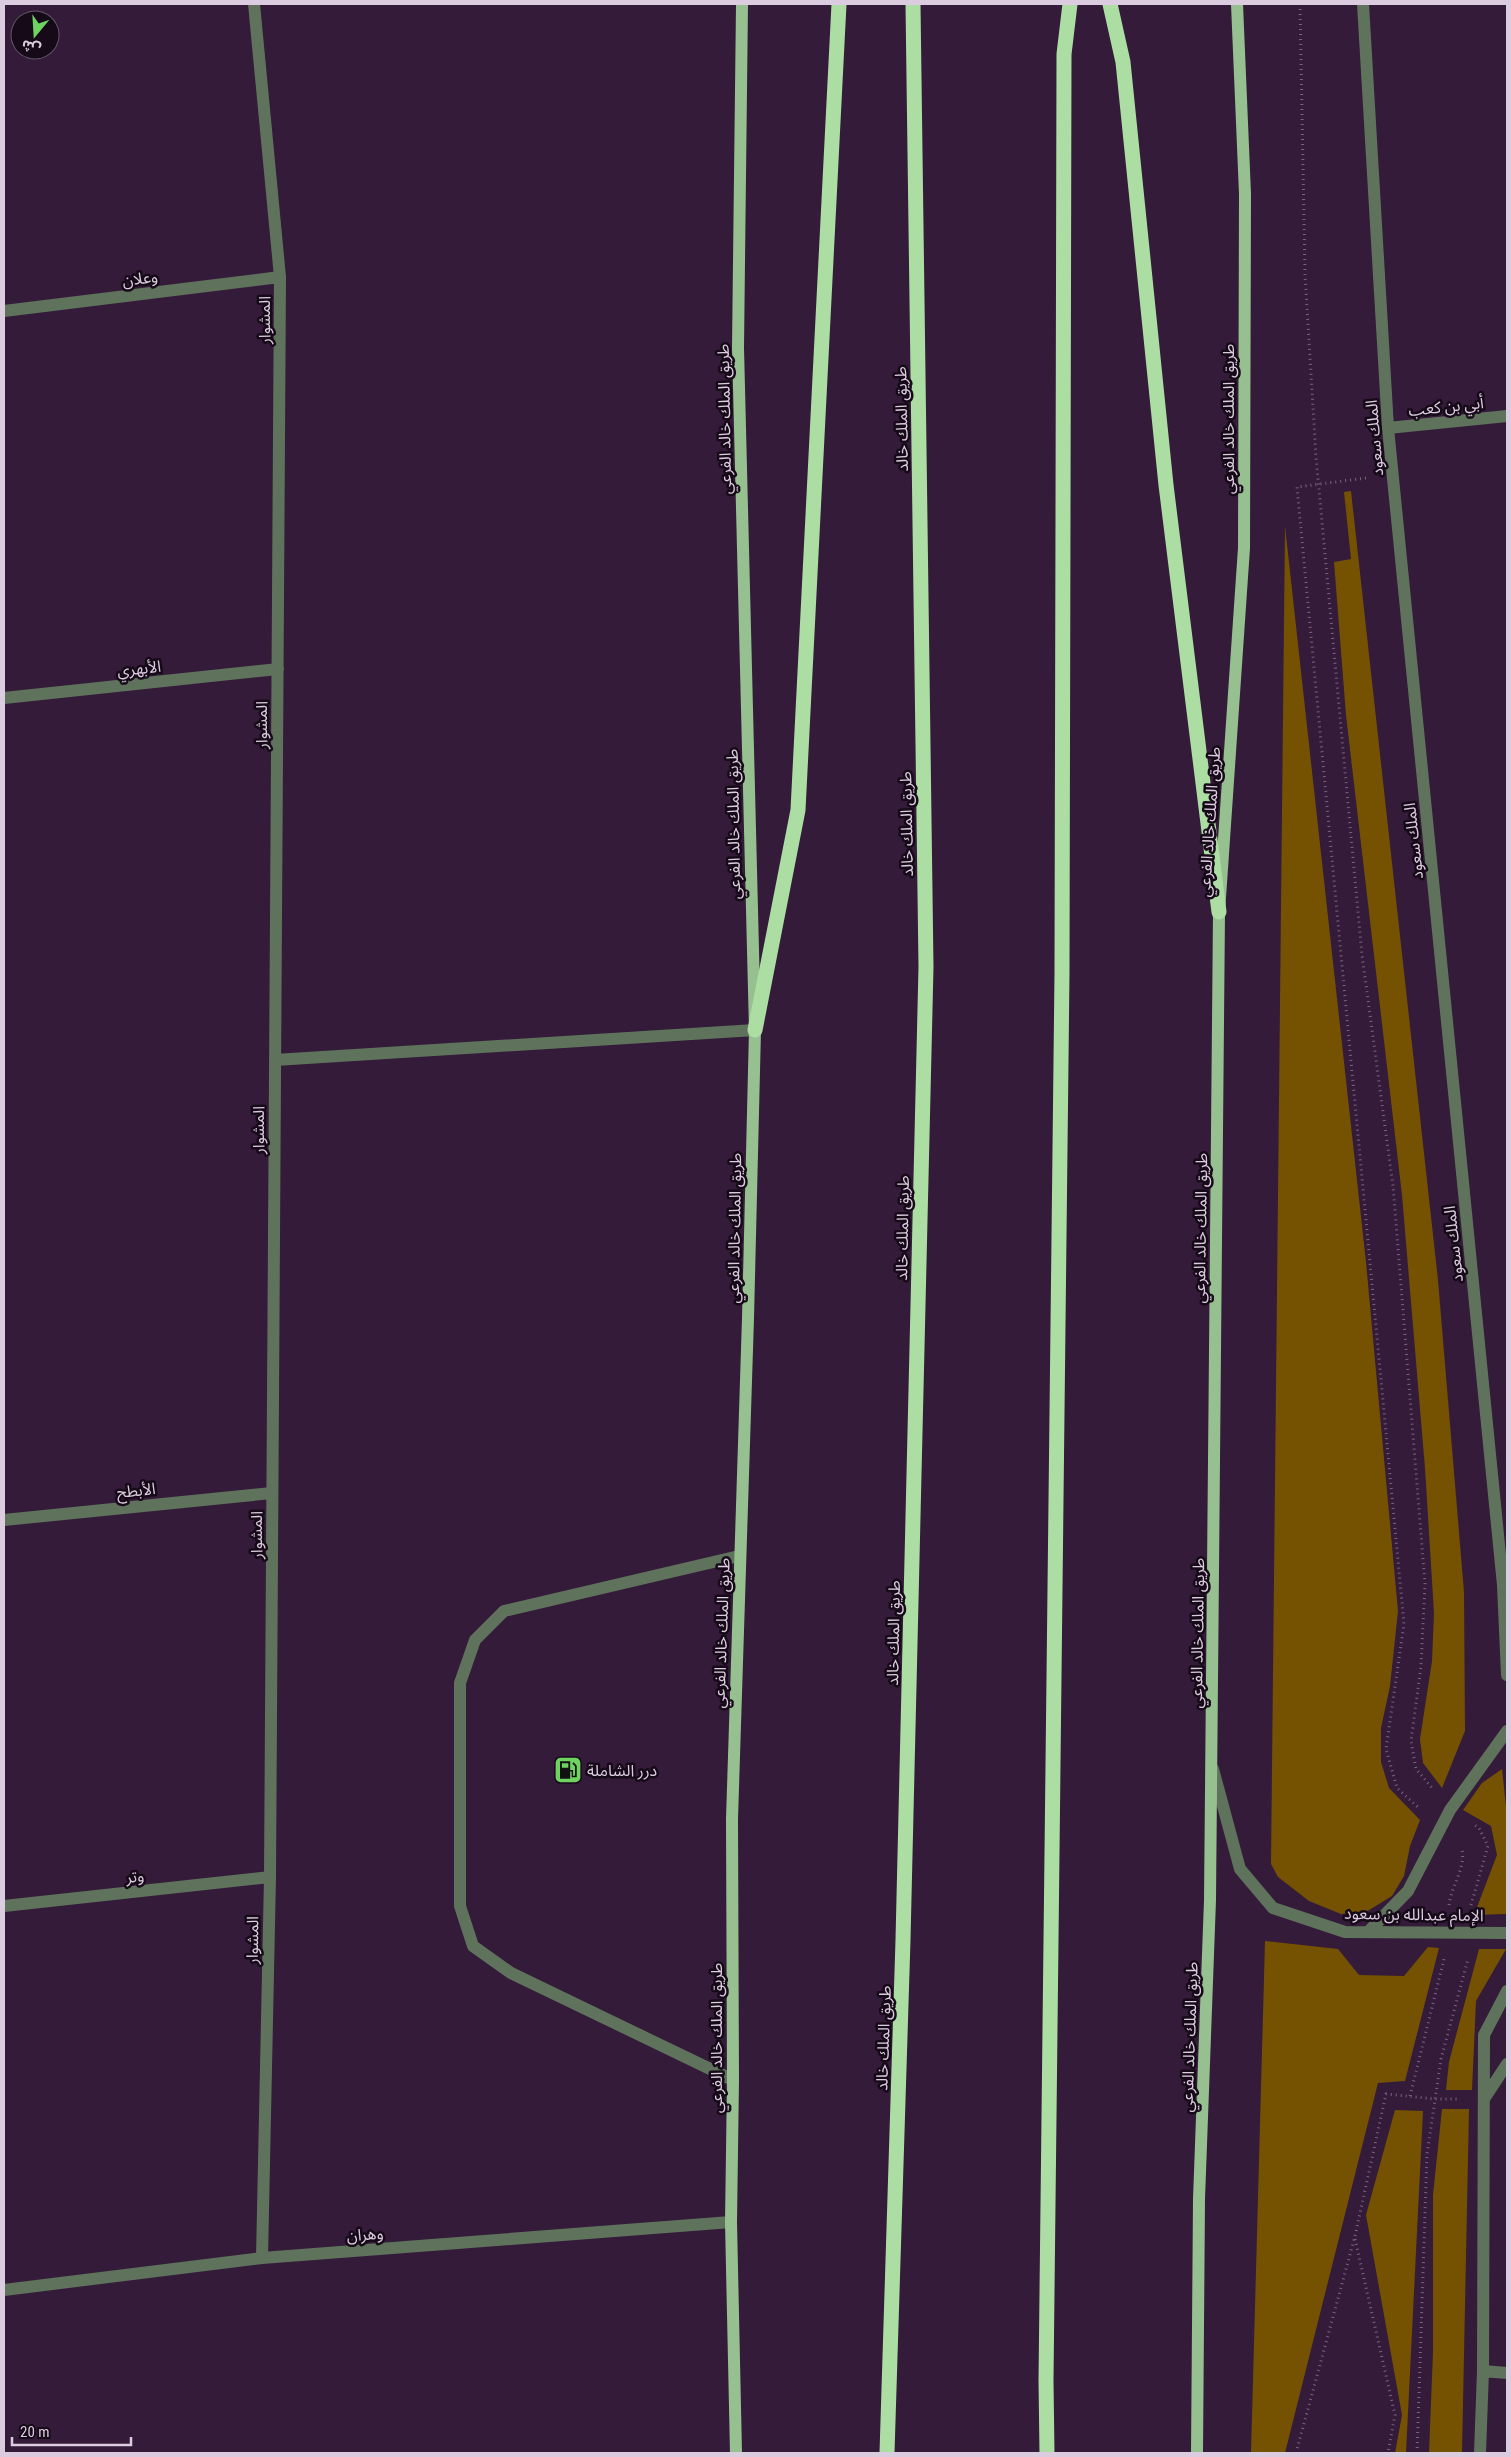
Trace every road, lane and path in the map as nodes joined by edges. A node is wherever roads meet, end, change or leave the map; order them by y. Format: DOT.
graph roads {
  1 [pos="254,4"];
  2 [pos="742,4"];
  3 [pos="839,4"];
  4 [pos="913,4"];
  5 [pos="1070,4"];
  6 [pos="1110,4"];
  7 [pos="1237,4"];
  8 [pos="1300,4"];
  9 [pos="1363,4"];
  10 [pos="280,277"];
  11 [pos="4,311"];
  12 [pos="1507,416"];
  13 [pos="1388,428"];
  14 [pos="1393,475"];
  15 [pos="1318,483"];
  16 [pos="278,669"];
  17 [pos="4,698"];
  18 [pos="1220,912"];
  19 [pos="754,1030"];
  20 [pos="275,1060"];
  21 [pos="272,1492"];
  22 [pos="4,1520"];
  23 [pos="739,1556"];
  24 [pos="1505,1585"];
  25 [pos="1507,1674"];
  26 [pos="1507,1731"];
  27 [pos="1212,1764"];
  28 [pos="1450,1810"];
  29 [pos="1441,1828"];
  30 [pos="270,1877"];
  31 [pos="4,1906"];
  32 [pos="1368,1932"];
  33 [pos="1447,1932"];
  34 [pos="1471,1932"];
  35 [pos="1507,1933"];
  36 [pos="1507,1991"];
  37 [pos="1507,2064"];
  38 [pos="733,2080"];
  39 [pos="1410,2096"];
  40 [pos="1484,2098"];
  41 [pos="1435,2099"];
  42 [pos="731,2222"];
  43 [pos="1355,2236"];
  44 [pos="262,2258"];
  45 [pos="4,2290"];
  46 [pos="1483,2371"];
  47 [pos="1507,2373"];
  48 [pos="736,2453"];
  49 [pos="887,2453"];
  50 [pos="1048,2453"];
  51 [pos="1197,2453"];
  52 [pos="1296,2453"];
  53 [pos="1388,2453"];
  54 [pos="1417,2453"];
  55 [pos="1480,2453"];
  1 -- 10 [label="street, المشوار"];
  2 -- 19 [label="main road, طريق الملك خالد الفرعي"];
  3 -- 19 [label="highway"];
  4 -- 49 [label="highway, طريق الملك خالد"];
  5 -- 50 [label="highway"];
  6 -- 18 [label="highway"];
  7 -- 18 [label="main road, طريق الملك خالد الفرعي"];
  8 -- 15 [label="path"];
  9 -- 13 [label="street, الملك سعود"];
  10 -- 11 [label="street, وعلان"];
  10 -- 16 [label="street, المشوار"];
  12 -- 13 [label="street, أبي بن كعب"];
  13 -- 14 [label="street, الملك سعود"];
  14 -- 15 [label="path"];
  14 -- 24 [label="street, الملك سعود"];
  15 -- 28 [label="path"];
  15 -- 29 [label="path"];
  16 -- 17 [label="street, الأبهري"];
  16 -- 20 [label="street, المشوار"];
  18 -- 27 [label="main road, طريق الملك خالد الفرعي"];
  19 -- 20 [label="street"];
  19 -- 23 [label="main road, طريق الملك خالد الفرعي"];
  20 -- 21 [label="street, المشوار"];
  21 -- 22 [label="street, الأبطح"];
  21 -- 30 [label="street, المشوار"];
  23 -- 38 [label="main road, طريق الملك خالد الفرعي"];
  23 -- 38 [label="street"];
  24 -- 25 [label="street, الملك سعود"];
  26 -- 28 [label="street"];
  27 -- 32 [label="street, الإمام عبدالله بن سعود"];
  27 -- 51 [label="main road, طريق الملك خالد الفرعي"];
  28 -- 29 [label="street"];
  28 -- 34 [label="path"];
  29 -- 32 [label="street"];
  29 -- 33 [label="path"];
  30 -- 31 [label="street, وتر"];
  30 -- 44 [label="street, المشوار"];
  32 -- 33 [label="street, الإمام عبدالله بن سعود"];
  33 -- 34 [label="street, الإمام عبدالله بن سعود"];
  33 -- 39 [label="path"];
  34 -- 35 [label="street, الإمام عبدالله بن سعود"];
  34 -- 41 [label="path"];
  36 -- 40 [label="street"];
  37 -- 40 [label="street"];
  38 -- 42 [label="main road, طريق الملك خالد الفرعي"];
  39 -- 41 [label="path"];
  39 -- 43 [label="path"];
  40 -- 41 [label="path"];
  40 -- 46 [label="street"];
  41 -- 54 [label="path"];
  42 -- 44 [label="street, وهران"];
  42 -- 48 [label="main road, طريق الملك خالد الفرعي"];
  43 -- 52 [label="path"];
  43 -- 53 [label="path"];
  44 -- 45 [label="street, وهران"];
  46 -- 47 [label="street"];
  46 -- 55 [label="street"];
}
